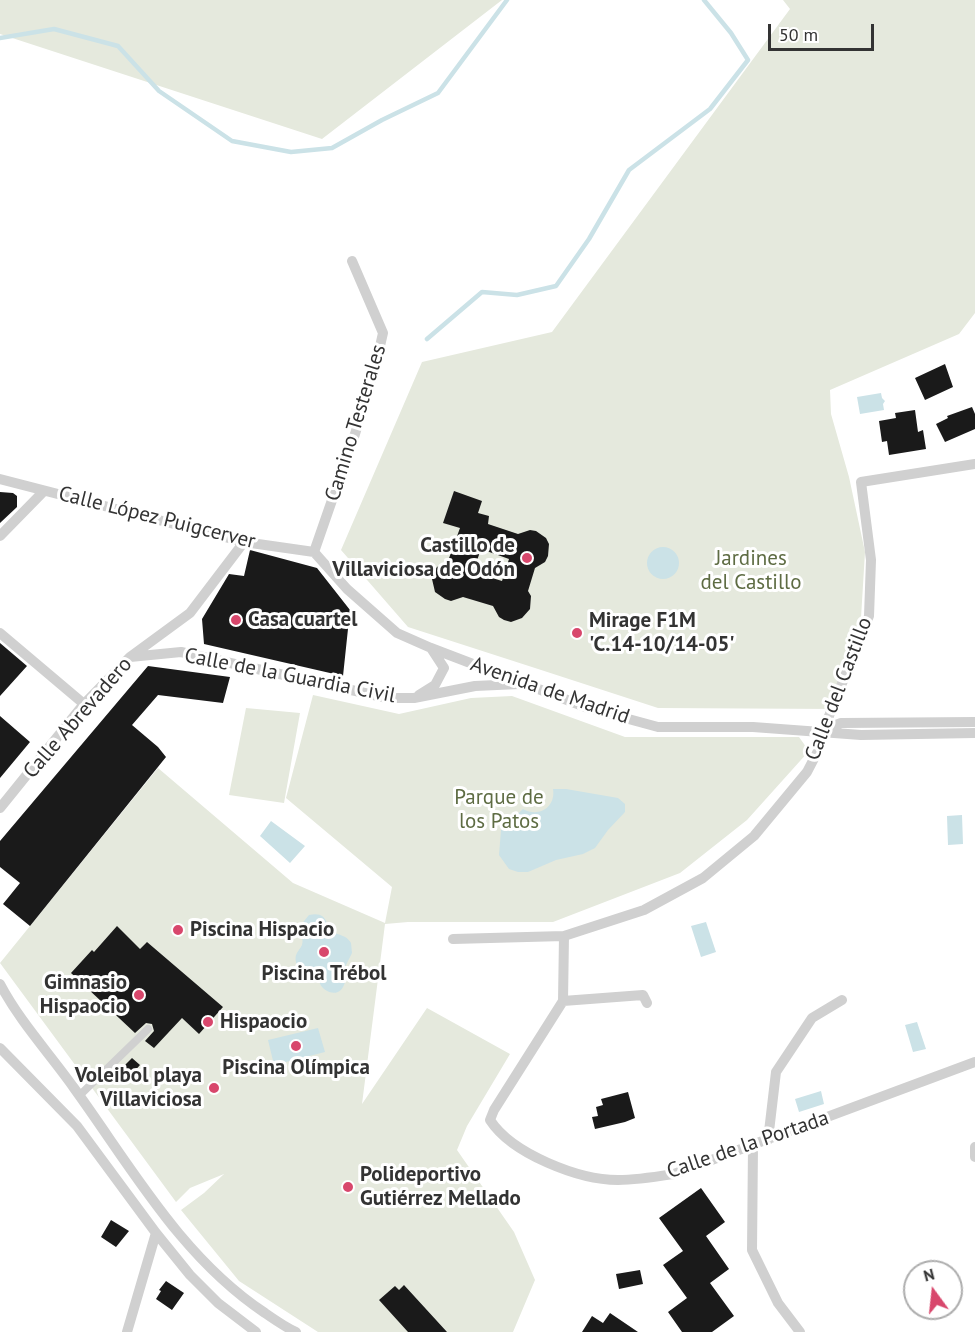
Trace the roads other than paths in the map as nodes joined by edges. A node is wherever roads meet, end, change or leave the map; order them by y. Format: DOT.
graph roads {
  1 [pos="352,261"];
  2 [pos="975,464"];
  3 [pos="0,479"];
  4 [pos="44,491"];
  5 [pos="0,536"];
  6 [pos="244,542"];
  7 [pos="314,552"];
  8 [pos="0,633"];
  9 [pos="431,648"];
  10 [pos="130,657"];
  11 [pos="526,684"];
  12 [pos="414,698"];
  13 [pos="84,704"];
  14 [pos="975,722"];
  15 [pos="823,731"];
  16 [pos="975,733"];
  17 [pos="0,808"];
  18 [pos="564,936"];
  19 [pos="453,939"];
  20 [pos="0,984"];
  21 [pos="842,1000"];
  22 [pos="563,1001"];
  23 [pos="647,1003"];
  24 [pos="148,1029"];
  25 [pos="0,1048"];
  26 [pos="975,1062"];
  27 [pos="80,1095"];
  28 [pos="93,1115"];
  29 [pos="77,1126"];
  30 [pos="768,1140"];
  31 [pos="753,1146"];
  32 [pos="975,1146"];
  33 [pos="975,1157"];
  34 [pos="156,1233"];
  35 [pos="127,1332"];
  36 [pos="256,1332"];
  37 [pos="296,1332"];
  38 [pos="800,1332"];
  1 -- 7 [label="street, Camino Testerales"];
  2 -- 15 [label="street, Calle del Castillo"];
  3 -- 4 [label="street, Calle López Puigcerver"];
  4 -- 5 [label="street"];
  4 -- 6 [label="street, Calle López Puigcerver"];
  6 -- 7 [label="street, Calle López Puigcerver"];
  6 -- 10 [label="street, Calle Abrevadero"];
  7 -- 9 [label="street, Avenida de Madrid"];
  8 -- 13 [label="street"];
  9 -- 11 [label="street, Avenida de Madrid"];
  9 -- 12 [label="street"];
  10 -- 12 [label="street, Calle de la Guardia Civil"];
  10 -- 13 [label="street, Calle Abrevadero"];
  11 -- 12 [label="street, Calle de la Guardia Civil"];
  11 -- 15 [label="street, Avenida de Madrid"];
  13 -- 17 [label="street, Calle Abrevadero"];
  14 -- 15 [label="street, Avenida de Madrid"];
  15 -- 16 [label="street, Avenida de Madrid"];
  15 -- 18 [label="street, Calle del Castillo"];
  18 -- 19 [label="street, Calle del Castillo"];
  18 -- 22 [label="street"];
  20 -- 27 [label="street"];
  21 -- 30 [label="street"];
  22 -- 23 [label="street"];
  22 -- 31 [label="street, Calle de la Portada"];
  24 -- 27 [label="street"];
  25 -- 29 [label="street"];
  26 -- 30 [label="street, Calle de la Portada"];
  27 -- 28 [label="street"];
  28 -- 29 [label="street"];
  28 -- 37 [label="street"];
  29 -- 34 [label="street"];
  30 -- 31 [label="street, Calle de la Portada"];
  31 -- 38 [label="street"];
  32 -- 33 [label="street"];
  34 -- 35 [label="street"];
  34 -- 36 [label="street"];
}
